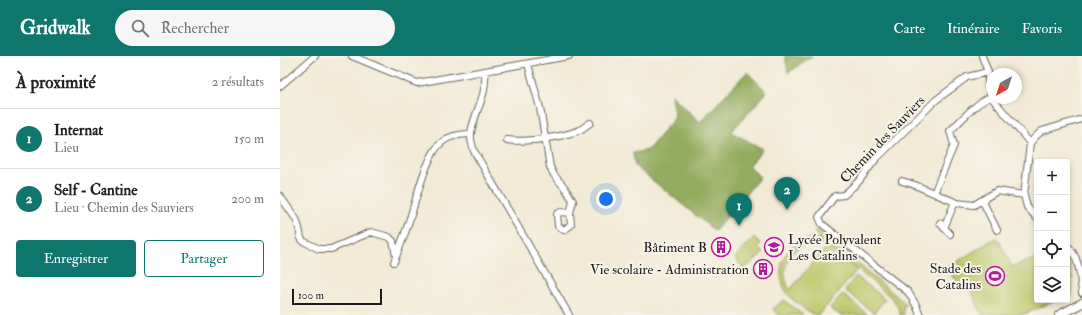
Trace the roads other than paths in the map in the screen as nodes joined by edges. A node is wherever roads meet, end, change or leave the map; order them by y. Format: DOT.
graph roads {
  1 [pos="314,56"];
  2 [pos="352,56"];
  3 [pos="569,56"];
  4 [pos="982,56"];
  5 [pos="528,64"];
  6 [pos="986,68"];
  7 [pos="485,71"];
  8 [pos="986,72"];
  9 [pos="280,86"];
  10 [pos="986,99"];
  11 [pos="997,104"];
  12 [pos="1082,119"];
  13 [pos="590,123"];
  14 [pos="471,134"];
  15 [pos="544,138"];
  16 [pos="506,140"];
  17 [pos="1030,143"];
  18 [pos="902,181"];
  19 [pos="934,193"];
  20 [pos="1024,195"];
  21 [pos="280,196"];
  22 [pos="982,200"];
  23 [pos="955,202"];
  24 [pos="570,212"];
  25 [pos="1034,215"];
  26 [pos="997,230"];
  27 [pos="950,234"];
  28 [pos="1070,249"];
  29 [pos="1082,293"];
  30 [pos="1082,303"];
  31 [pos="1082,308"];
  32 [pos="569,315"];
  33 [pos="920,315"];
  34 [pos="1059,315"];
  35 [pos="1066,315"];
  1 -- 9 [label="street"];
  2 -- 7 [label="street"];
  3 -- 5 [label="street"];
  4 -- 6 [label="street"];
  5 -- 7 [label="street"];
  5 -- 15 [label="street"];
  7 -- 14 [label="street"];
  8 -- 33 [label="street, Chemin des Sauviers"];
  10 -- 19 [label="street"];
  11 -- 17 [label="street"];
  12 -- 17 [label="street"];
  13 -- 15 [label="street"];
  14 -- 21 [label="street"];
  14 -- 32 [label="street"];
  15 -- 16 [label="street"];
  15 -- 24 [label="street"];
  17 -- 20 [label="street"];
  18 -- 19 [label="street"];
  19 -- 23 [label="street"];
  20 -- 22 [label="street"];
  20 -- 25 [label="street"];
  22 -- 23 [label="street"];
  22 -- 26 [label="street"];
  23 -- 27 [label="street"];
  28 -- 29 [label="street"];
  30 -- 34 [label="street"];
  31 -- 35 [label="street"];
}
